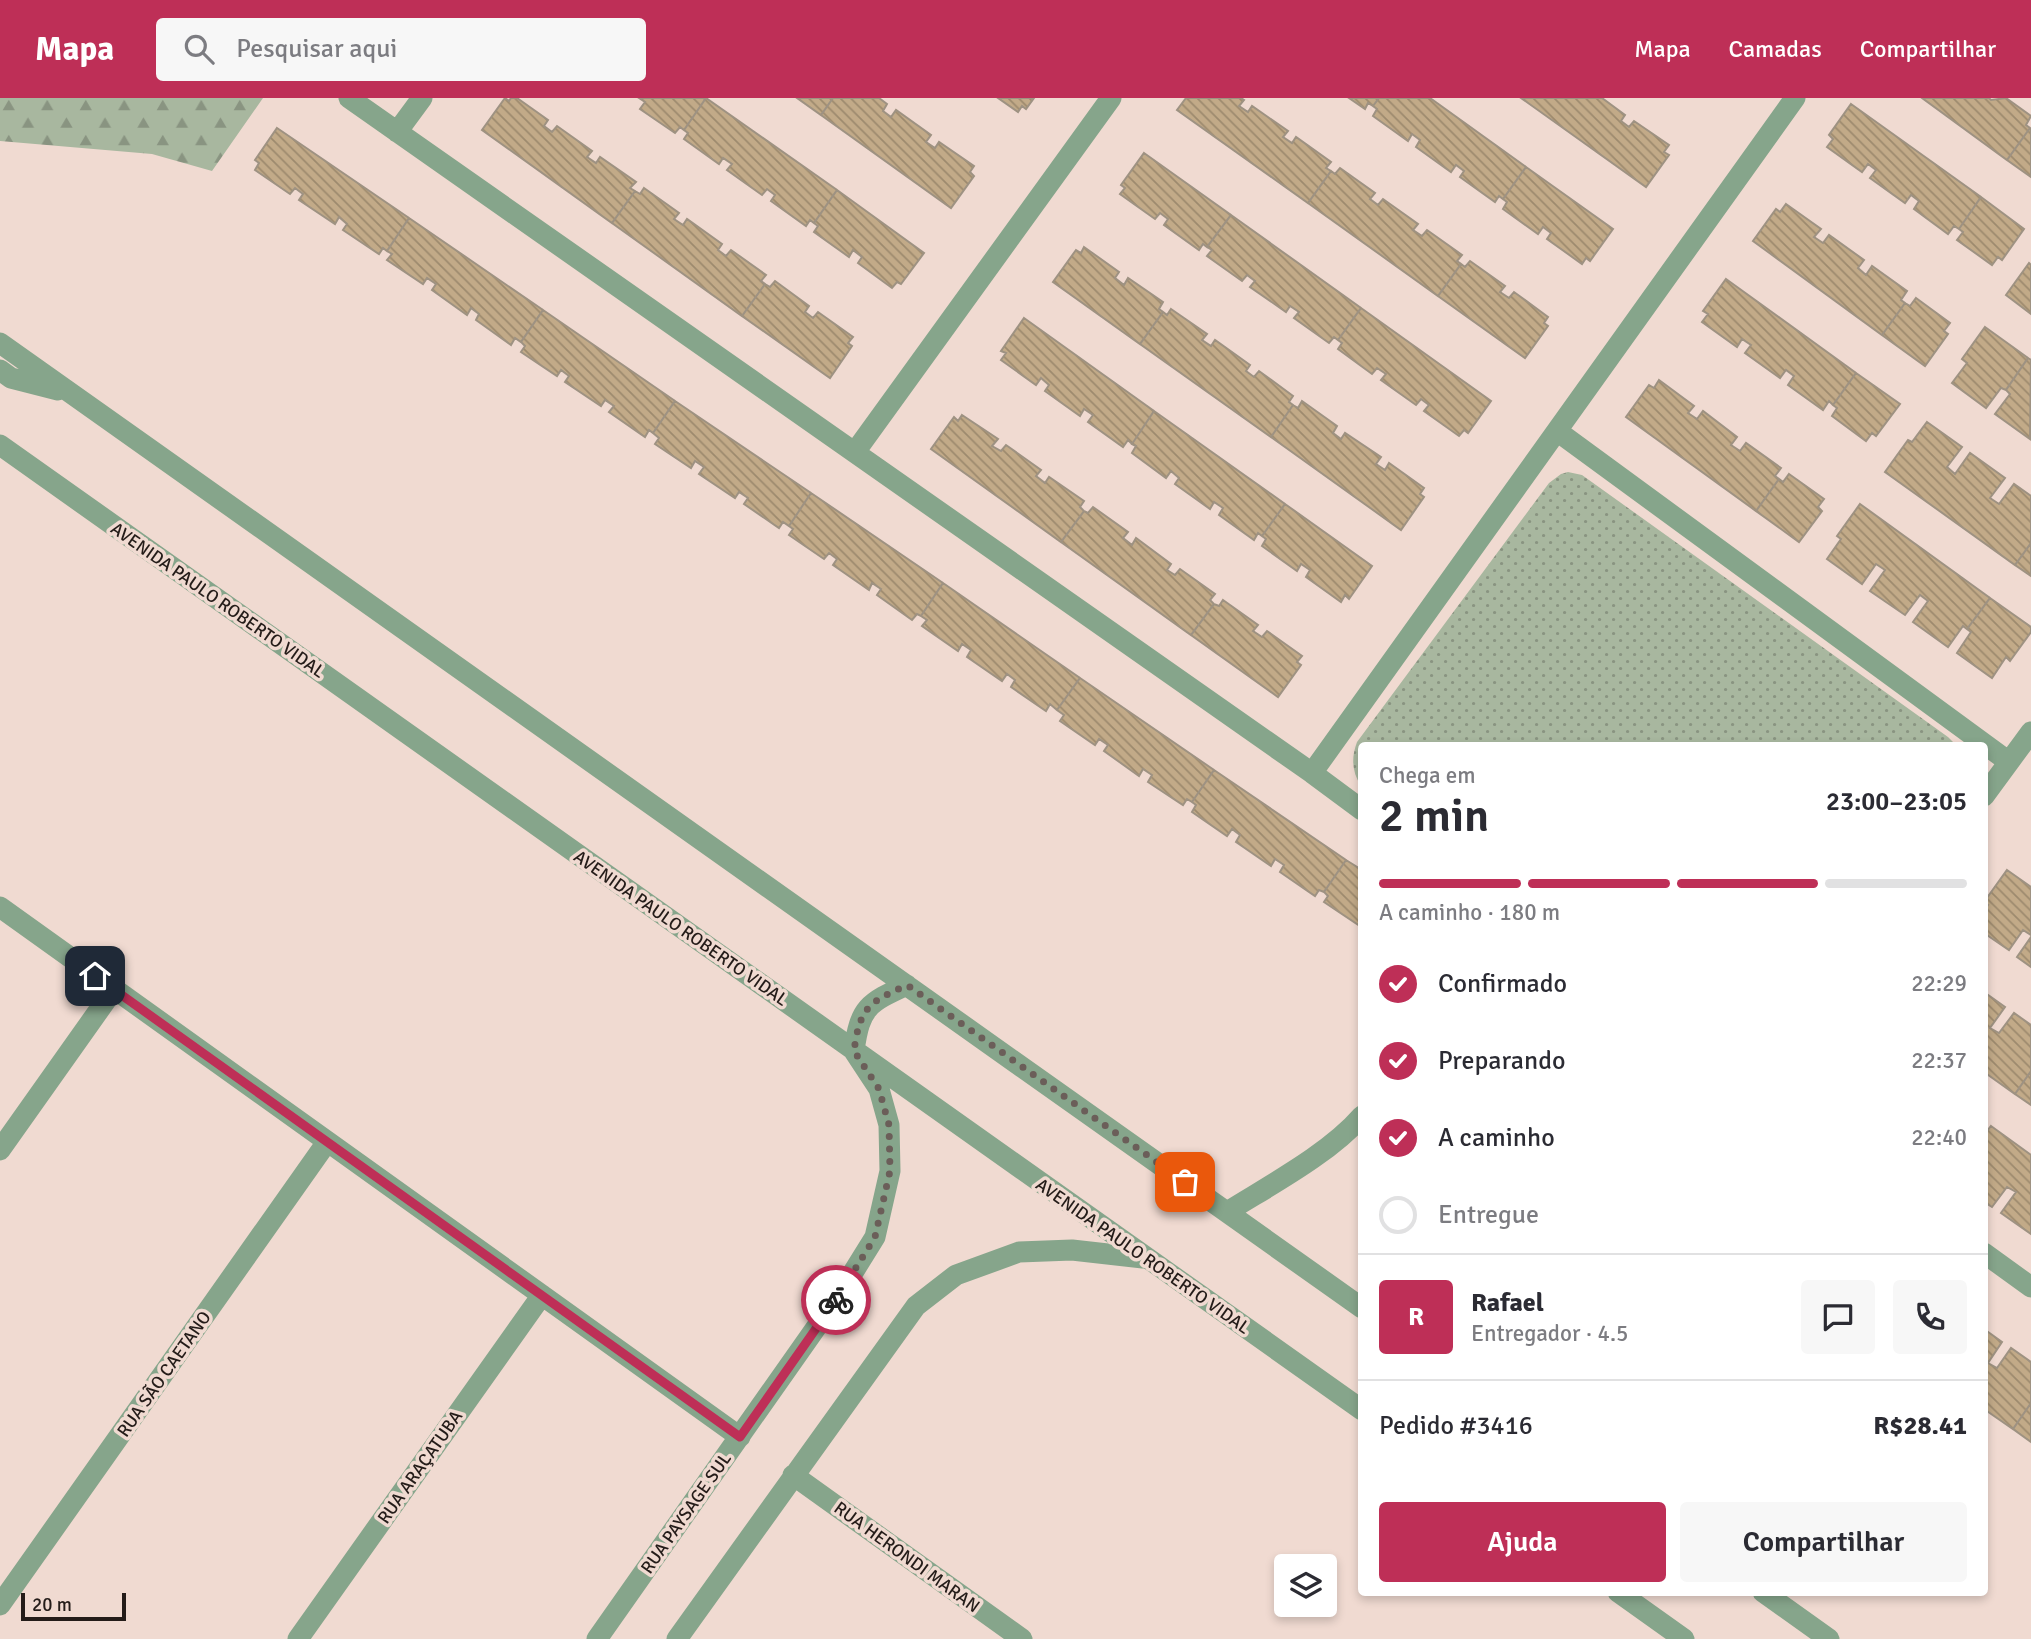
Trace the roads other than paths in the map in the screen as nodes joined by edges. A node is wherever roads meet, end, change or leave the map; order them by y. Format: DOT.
graph roads {
  1 [pos="349,98"];
  2 [pos="422,98"];
  3 [pos="1111,98"];
  4 [pos="1795,98"];
  5 [pos="397,132"];
  6 [pos="0,343"];
  7 [pos="0,370"];
  8 [pos="71,393"];
  9 [pos="1557,431"];
  10 [pos="0,445"];
  11 [pos="855,452"];
  12 [pos="2031,732"];
  13 [pos="1982,742"];
  14 [pos="1988,747"];
  15 [pos="2009,762"];
  16 [pos="1312,773"];
  17 [pos="1988,791"];
  18 [pos="1358,807"];
  19 [pos="0,907"];
  20 [pos="907,985"];
  21 [pos="114,989"];
  22 [pos="854,1051"];
  23 [pos="1358,1120"];
  24 [pos="327,1142"];
  25 [pos="0,1150"];
  26 [pos="1227,1212"];
  27 [pos="1988,1256"];
  28 [pos="1147,1259"];
  29 [pos="2031,1287"];
  30 [pos="542,1295"];
  31 [pos="1358,1305"];
  32 [pos="1358,1407"];
  33 [pos="740,1437"];
  34 [pos="793,1475"];
  35 [pos="1624,1596"];
  36 [pos="1769,1596"];
  37 [pos="0,1605"];
  38 [pos="1014,1637"];
  39 [pos="298,1639"];
  40 [pos="597,1639"];
  41 [pos="677,1639"];
  42 [pos="1684,1639"];
  43 [pos="1829,1639"];
  1 -- 5 [label="street"];
  2 -- 5 [label="street"];
  3 -- 11 [label="street"];
  4 -- 9 [label="street"];
  5 -- 11 [label="street"];
  6 -- 8 [label="street"];
  7 -- 8 [label="street"];
  8 -- 20 [label="street"];
  9 -- 13 [label="street"];
  9 -- 16 [label="street"];
  10 -- 22 [label="street, AVENIDA PAULO ROBERTO VIDAL"];
  11 -- 16 [label="street"];
  12 -- 15 [label="street"];
  14 -- 15 [label="street"];
  15 -- 17 [label="street"];
  16 -- 18 [label="street"];
  19 -- 21 [label="street"];
  20 -- 22 [label="street"];
  20 -- 26 [label="street"];
  21 -- 24 [label="street"];
  21 -- 25 [label="street"];
  22 -- 28 [label="street, AVENIDA PAULO ROBERTO VIDAL"];
  22 -- 33 [label="street, RUA PAYSAGE SUL"];
  23 -- 26 [label="street"];
  24 -- 30 [label="street"];
  24 -- 37 [label="street, RUA SÃO CAETANO"];
  26 -- 31 [label="street"];
  27 -- 29 [label="street"];
  28 -- 32 [label="street, AVENIDA PAULO ROBERTO VIDAL"];
  28 -- 34 [label="street"];
  30 -- 33 [label="street"];
  30 -- 39 [label="street, RUA ARAÇATUBA"];
  33 -- 40 [label="street, RUA PAYSAGE SUL"];
  34 -- 38 [label="street, RUA HERONDI MARAN"];
  34 -- 41 [label="street"];
  35 -- 42 [label="street"];
  36 -- 43 [label="street"];
}
